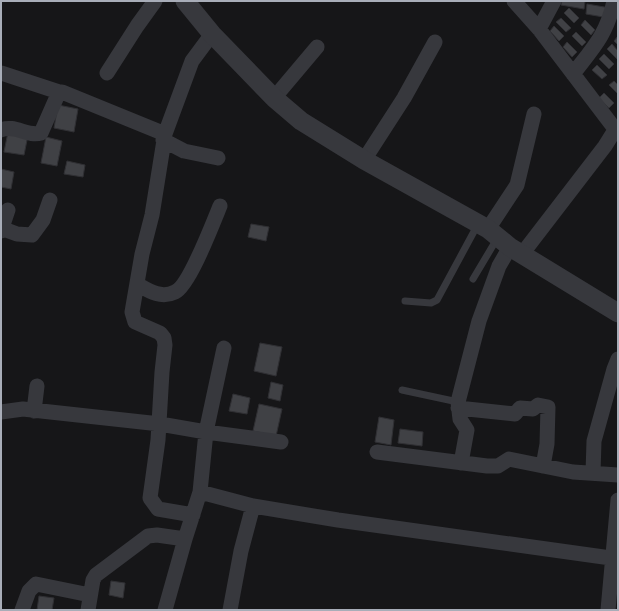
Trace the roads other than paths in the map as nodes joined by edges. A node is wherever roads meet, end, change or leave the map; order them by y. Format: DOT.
graph roads {
  1 [pos="155,1"];
  2 [pos="185,1"];
  3 [pos="514,1"];
  4 [pos="554,1"];
  5 [pos="614,1"];
  6 [pos="539,29"];
  7 [pos="212,34"];
  8 [pos="435,42"];
  9 [pos="317,47"];
  10 [pos="1,73"];
  11 [pos="107,74"];
  12 [pos="573,74"];
  13 [pos="59,92"];
  14 [pos="274,98"];
  15 [pos="534,114"];
  16 [pos="616,127"];
  17 [pos="1,130"];
  18 [pos="164,137"];
  19 [pos="218,158"];
  20 [pos="364,160"];
  21 [pos="50,200"];
  22 [pos="220,206"];
  23 [pos="8,210"];
  24 [pos="1,229"];
  25 [pos="499,238"];
  26 [pos="473,280"];
  27 [pos="137,284"];
  28 [pos="405,301"];
  29 [pos="618,313"];
  30 [pos="224,348"];
  31 [pos="618,359"];
  32 [pos="37,386"];
  33 [pos="402,390"];
  34 [pos="458,405"];
  35 [pos="34,411"];
  36 [pos="1,412"];
  37 [pos="160,424"];
  38 [pos="206,432"];
  39 [pos="281,442"];
  40 [pos="377,452"];
  41 [pos="461,463"];
  42 [pos="543,466"];
  43 [pos="592,473"];
  44 [pos="618,475"];
  45 [pos="200,492"];
  46 [pos="618,500"];
  47 [pos="254,506"];
  48 [pos="193,515"];
  49 [pos="185,540"];
  50 [pos="616,559"];
  51 [pos="90,595"];
  52 [pos="22,610"];
  53 [pos="88,610"];
  54 [pos="165,610"];
  55 [pos="230,610"];
  56 [pos="608,610"];
  1 -- 11 [label="street"];
  2 -- 7 [label="street"];
  3 -- 6 [label="street"];
  4 -- 6 [label="street"];
  5 -- 12 [label="street"];
  6 -- 12 [label="street"];
  7 -- 14 [label="street"];
  7 -- 18 [label="street"];
  8 -- 20 [label="street"];
  9 -- 14 [label="street"];
  10 -- 13 [label="street"];
  12 -- 16 [label="street"];
  13 -- 17 [label="street"];
  13 -- 18 [label="street"];
  14 -- 20 [label="street"];
  15 -- 25 [label="street"];
  16 -- 25 [label="street"];
  18 -- 19 [label="street"];
  18 -- 27 [label="street"];
  20 -- 25 [label="street"];
  21 -- 24 [label="street"];
  22 -- 27 [label="street"];
  23 -- 24 [label="street"];
  25 -- 26 [label="lane"];
  25 -- 28 [label="lane"];
  25 -- 29 [label="street"];
  25 -- 34 [label="street"];
  27 -- 37 [label="street"];
  30 -- 38 [label="street"];
  31 -- 43 [label="street"];
  32 -- 35 [label="street"];
  33 -- 34 [label="lane"];
  34 -- 41 [label="street"];
  34 -- 42 [label="street"];
  35 -- 36 [label="street"];
  35 -- 37 [label="street"];
  37 -- 38 [label="street"];
  37 -- 48 [label="street"];
  38 -- 39 [label="street"];
  38 -- 45 [label="street"];
  40 -- 41 [label="street"];
  41 -- 42 [label="street"];
  42 -- 43 [label="street"];
  43 -- 44 [label="street"];
  45 -- 47 [label="street"];
  45 -- 48 [label="street"];
  46 -- 50 [label="street"];
  47 -- 50 [label="street"];
  47 -- 55 [label="street"];
  48 -- 49 [label="street"];
  49 -- 51 [label="street"];
  49 -- 54 [label="street"];
  50 -- 56 [label="street"];
  51 -- 52 [label="street"];
  51 -- 53 [label="street"];
}
